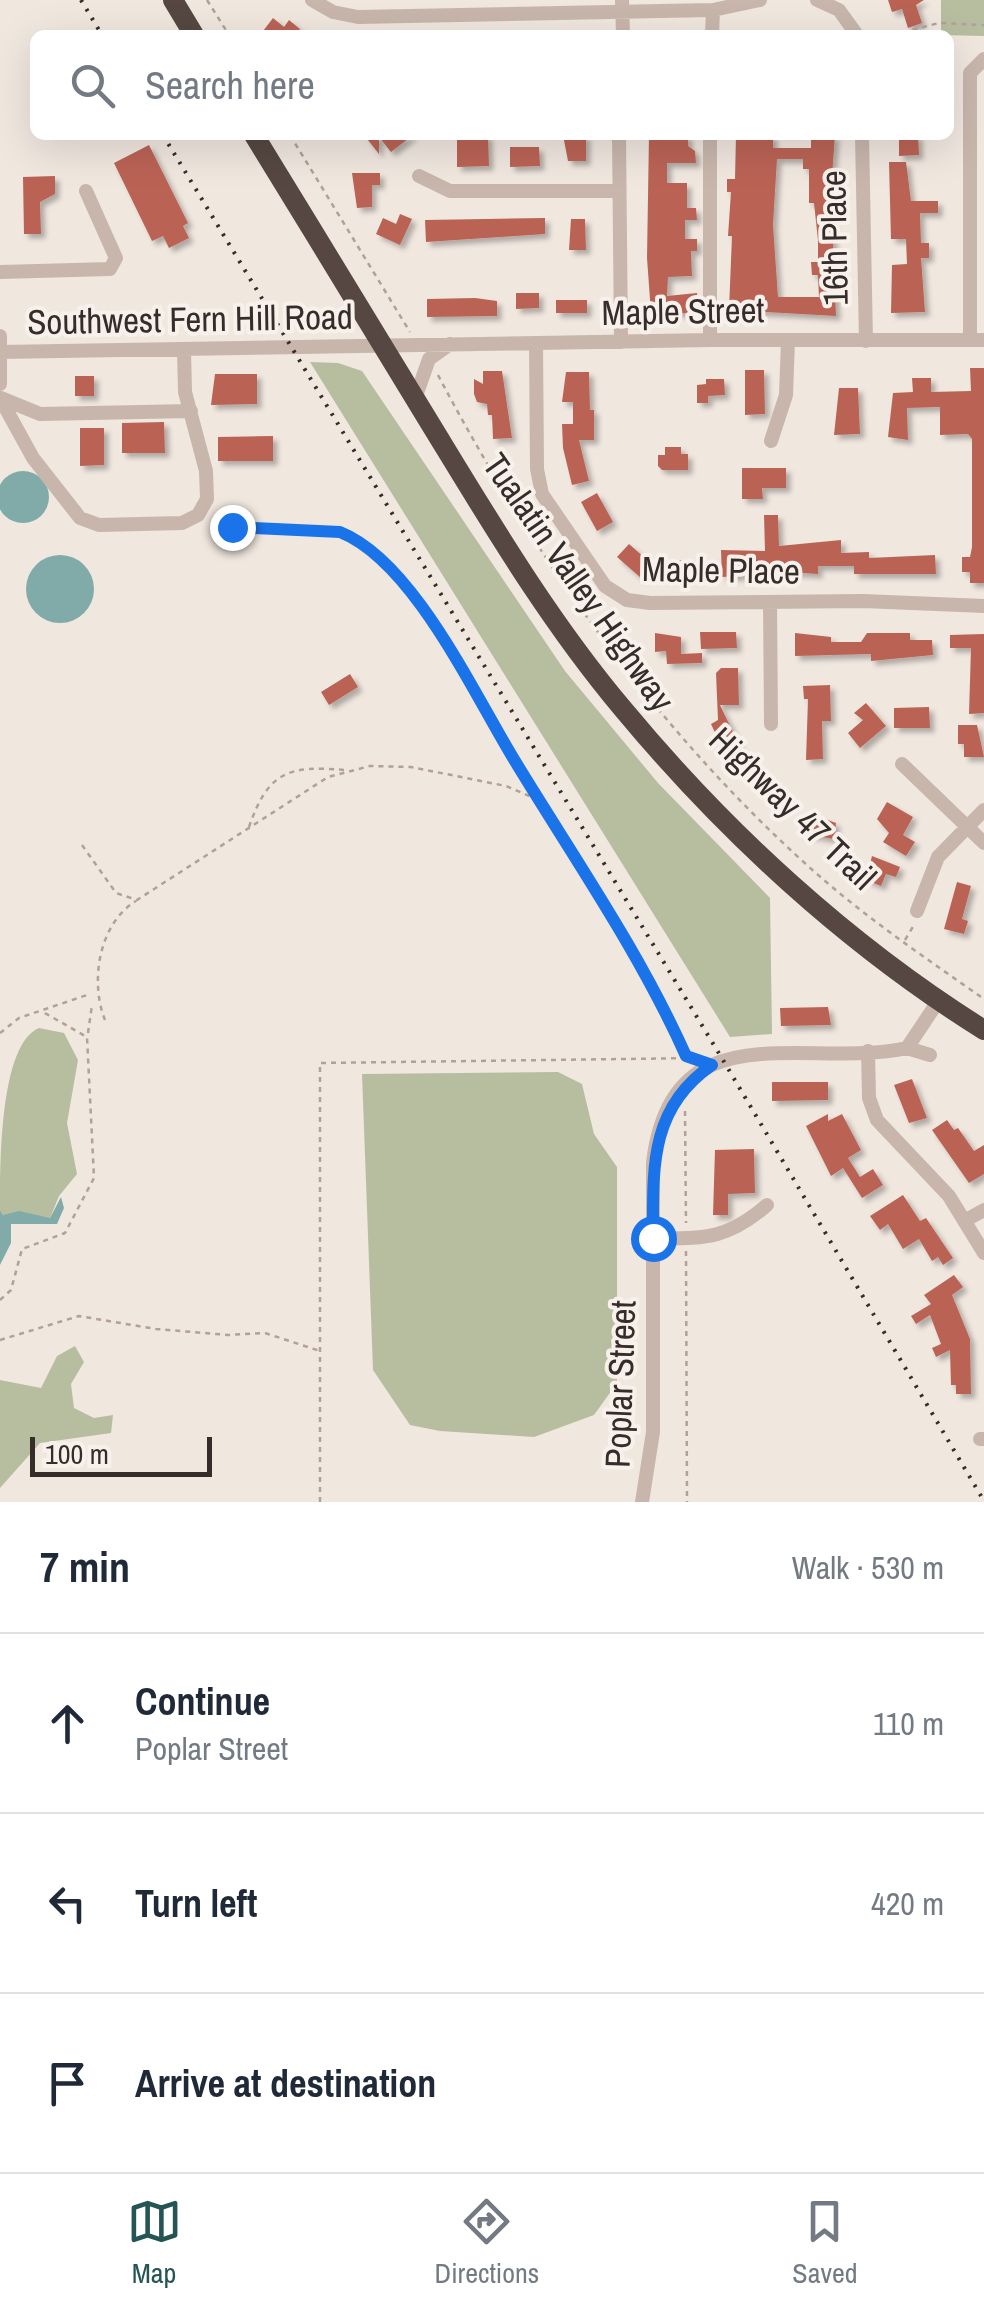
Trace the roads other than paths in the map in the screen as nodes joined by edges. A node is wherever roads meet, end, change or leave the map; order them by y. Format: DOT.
graph roads {
  1 [pos="173,0"];
  2 [pos="760,0"];
  3 [pos="817,0"];
  4 [pos="314,2"];
  5 [pos="622,6"];
  6 [pos="713,10"];
  7 [pos="191,30"];
  8 [pos="712,30"];
  9 [pos="854,30"];
  10 [pos="984,59"];
  11 [pos="257,140"];
  12 [pos="619,140"];
  13 [pos="710,140"];
  14 [pos="862,140"];
  15 [pos="419,176"];
  16 [pos="618,190"];
  17 [pos="86,191"];
  18 [pos="0,272"];
  19 [pos="0,336"];
  20 [pos="710,340"];
  21 [pos="788,340"];
  22 [pos="866,340"];
  23 [pos="977,340"];
  24 [pos="620,342"];
  25 [pos="536,343"];
  26 [pos="451,344"];
  27 [pos="382,345"];
  28 [pos="184,350"];
  29 [pos="0,352"];
  30 [pos="0,384"];
  31 [pos="0,398"];
  32 [pos="416,399"];
  33 [pos="191,411"];
  34 [pos="771,441"];
  35 [pos="770,602"];
  36 [pos="984,606"];
  37 [pos="772,724"];
  38 [pos="902,764"];
  39 [pos="984,810"];
  40 [pos="968,827"];
  41 [pos="984,843"];
  42 [pos="918,911"];
  43 [pos="939,1000"];
  44 [pos="984,1030"];
  45 [pos="907,1048"];
  46 [pos="868,1050"];
  47 [pos="930,1055"];
  48 [pos="767,1206"];
  49 [pos="984,1210"];
  50 [pos="966,1220"];
  51 [pos="653,1238"];
  52 [pos="984,1252"];
  53 [pos="642,1502"];
  1 -- 7 [label="highway"];
  2 -- 6 [label="street"];
  3 -- 9 [label="street"];
  4 -- 5 [label="street"];
  5 -- 6 [label="street"];
  6 -- 8 [label="street"];
  10 -- 23 [label="street"];
  11 -- 27 [label="highway, Tualatin Valley Highway"];
  12 -- 16 [label="street"];
  13 -- 20 [label="street"];
  14 -- 22 [label="street, 16th Place"];
  15 -- 16 [label="street"];
  16 -- 24 [label="street"];
  17 -- 18 [label="street"];
  19 -- 29 [label="street"];
  20 -- 21 [label="street, Maple Street"];
  20 -- 24 [label="street, Maple Street"];
  21 -- 22 [label="street, Maple Street"];
  21 -- 34 [label="street"];
  22 -- 23 [label="street, Maple Street"];
  24 -- 25 [label="street, Maple Street"];
  25 -- 26 [label="street, Maple Street"];
  25 -- 35 [label="street, Maple Place"];
  26 -- 27 [label="street, Maple Street"];
  26 -- 32 [label="street"];
  27 -- 28 [label="street, Southwest Fern Hill Road"];
  27 -- 32 [label="highway, Tualatin Valley Highway"];
  28 -- 29 [label="street, Southwest Fern Hill Road"];
  28 -- 33 [label="street"];
  29 -- 30 [label="street"];
  31 -- 33 [label="street"];
  31 -- 33 [label="street"];
  32 -- 43 [label="highway, Tualatin Valley Highway"];
  35 -- 36 [label="street, Maple Place"];
  35 -- 37 [label="street"];
  38 -- 40 [label="street"];
  39 -- 40 [label="street"];
  40 -- 41 [label="street"];
  40 -- 42 [label="street"];
  43 -- 44 [label="highway, Tualatin Valley Highway"];
  43 -- 45 [label="street"];
  45 -- 46 [label="street, Poplar Street"];
  45 -- 47 [label="street, Poplar Street"];
  46 -- 50 [label="street"];
  46 -- 51 [label="street, Poplar Street"];
  48 -- 51 [label="street"];
  49 -- 50 [label="street"];
  50 -- 52 [label="street"];
  51 -- 53 [label="street, Poplar Street"];
}
